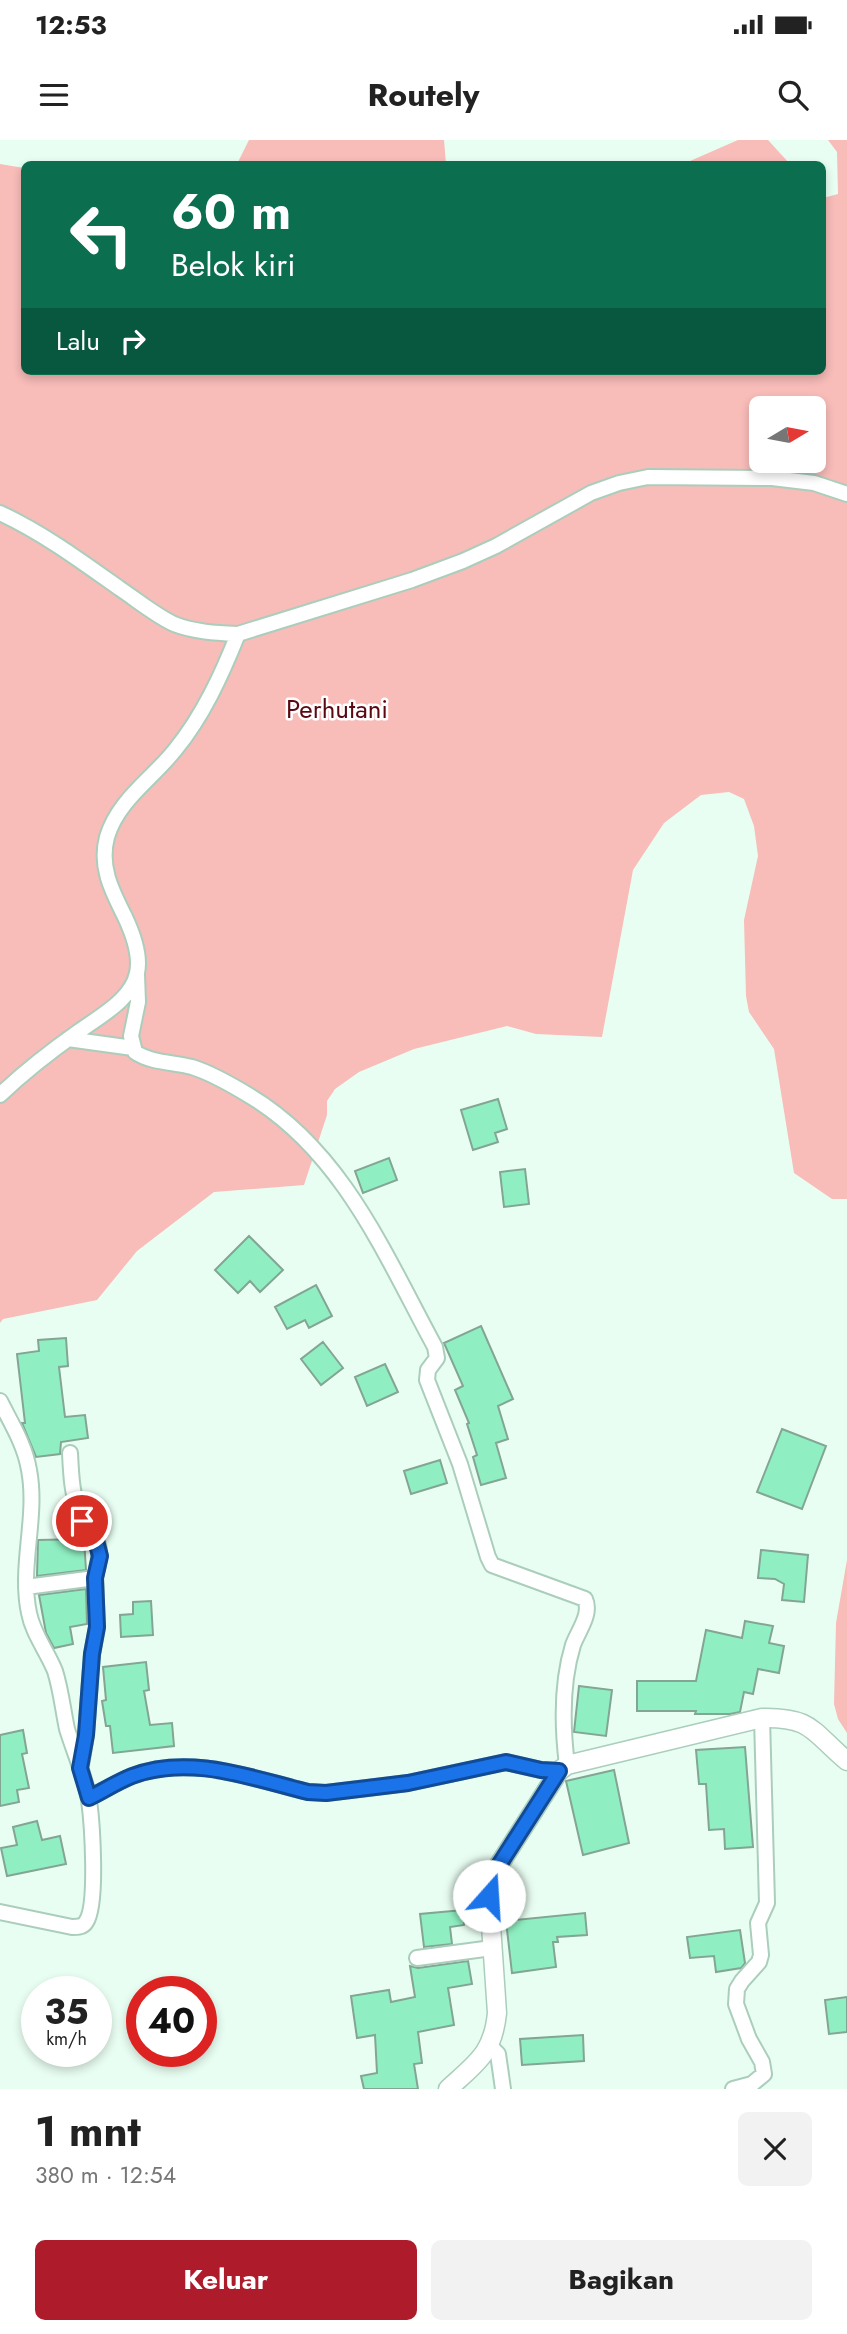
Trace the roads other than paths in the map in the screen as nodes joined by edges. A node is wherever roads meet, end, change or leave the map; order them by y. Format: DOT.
graph roads {
  1 [pos="847,494"];
  2 [pos="0,513"];
  3 [pos="238,634"];
  4 [pos="137,975"];
  5 [pos="68,1039"];
  6 [pos="133,1048"];
  7 [pos="0,1095"];
  8 [pos="0,1401"];
  9 [pos="70,1453"];
  10 [pos="95,1578"];
  11 [pos="26,1587"];
  12 [pos="762,1718"];
  13 [pos="847,1761"];
  14 [pos="80,1768"];
  15 [pos="563,1768"];
  16 [pos="89,1798"];
  17 [pos="0,1912"];
  18 [pos="492,1948"];
  19 [pos="417,1958"];
  20 [pos="490,2046"];
  21 [pos="447,2089"];
  22 [pos="503,2089"];
  23 [pos="733,2089"];
  1 -- 3 [label="street"];
  2 -- 3 [label="street"];
  3 -- 4 [label="street"];
  4 -- 5 [label="street"];
  4 -- 6 [label="street"];
  5 -- 6 [label="street"];
  5 -- 7 [label="street"];
  6 -- 15 [label="street"];
  8 -- 11 [label="street"];
  9 -- 10 [label="street"];
  10 -- 11 [label="street"];
  10 -- 14 [label="street"];
  11 -- 14 [label="street"];
  12 -- 13 [label="street"];
  12 -- 15 [label="street"];
  12 -- 23 [label="street"];
  14 -- 16 [label="street"];
  15 -- 16 [label="street"];
  15 -- 18 [label="street"];
  16 -- 17 [label="street"];
  18 -- 19 [label="street"];
  18 -- 20 [label="street"];
  20 -- 21 [label="street"];
  20 -- 22 [label="street"];
}
